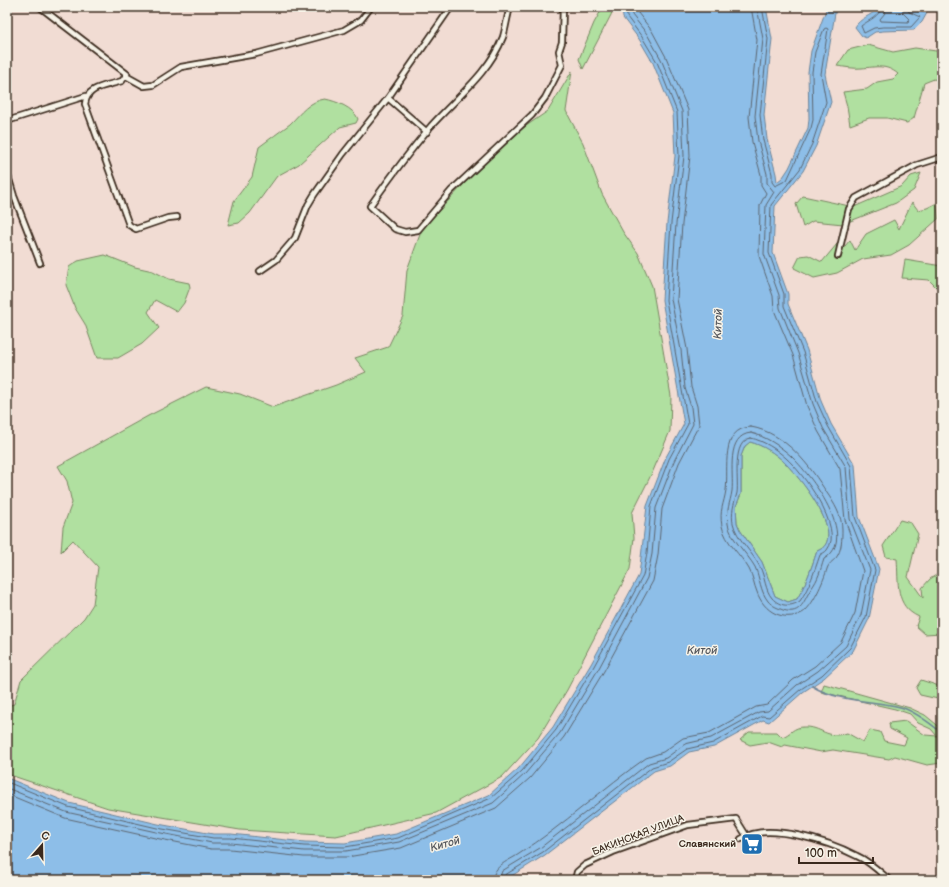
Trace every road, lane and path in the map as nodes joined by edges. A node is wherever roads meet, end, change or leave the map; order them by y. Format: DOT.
graph roads {
  1 [pos="40,7"];
  2 [pos="371,7"];
  3 [pos="451,7"];
  4 [pos="510,7"];
  5 [pos="563,7"];
  6 [pos="126,76"];
  7 [pos="86,96"];
  8 [pos="388,98"];
  9 [pos="7,121"];
  10 [pos="427,132"];
  11 [pos="942,156"];
  12 [pos="7,173"];
  13 [pos="177,217"];
  14 [pos="838,256"];
  15 [pos="40,263"];
  16 [pos="260,271"];
  17 [pos="746,835"];
  18 [pos="740,839"];
  19 [pos="575,880"];
  20 [pos="889,880"];
  1 -- 6 [label="street"];
  2 -- 6 [label="street"];
  3 -- 8 [label="street"];
  4 -- 10 [label="street"];
  5 -- 10 [label="street"];
  6 -- 7 [label="street"];
  7 -- 9 [label="street"];
  7 -- 13 [label="street"];
  8 -- 10 [label="street"];
  8 -- 16 [label="street"];
  11 -- 14 [label="street"];
  12 -- 15 [label="street"];
  17 -- 18 [label="street"];
  17 -- 19 [label="street, БАКИНСКАЯ УЛИЦА"];
  17 -- 20 [label="street"];
}
